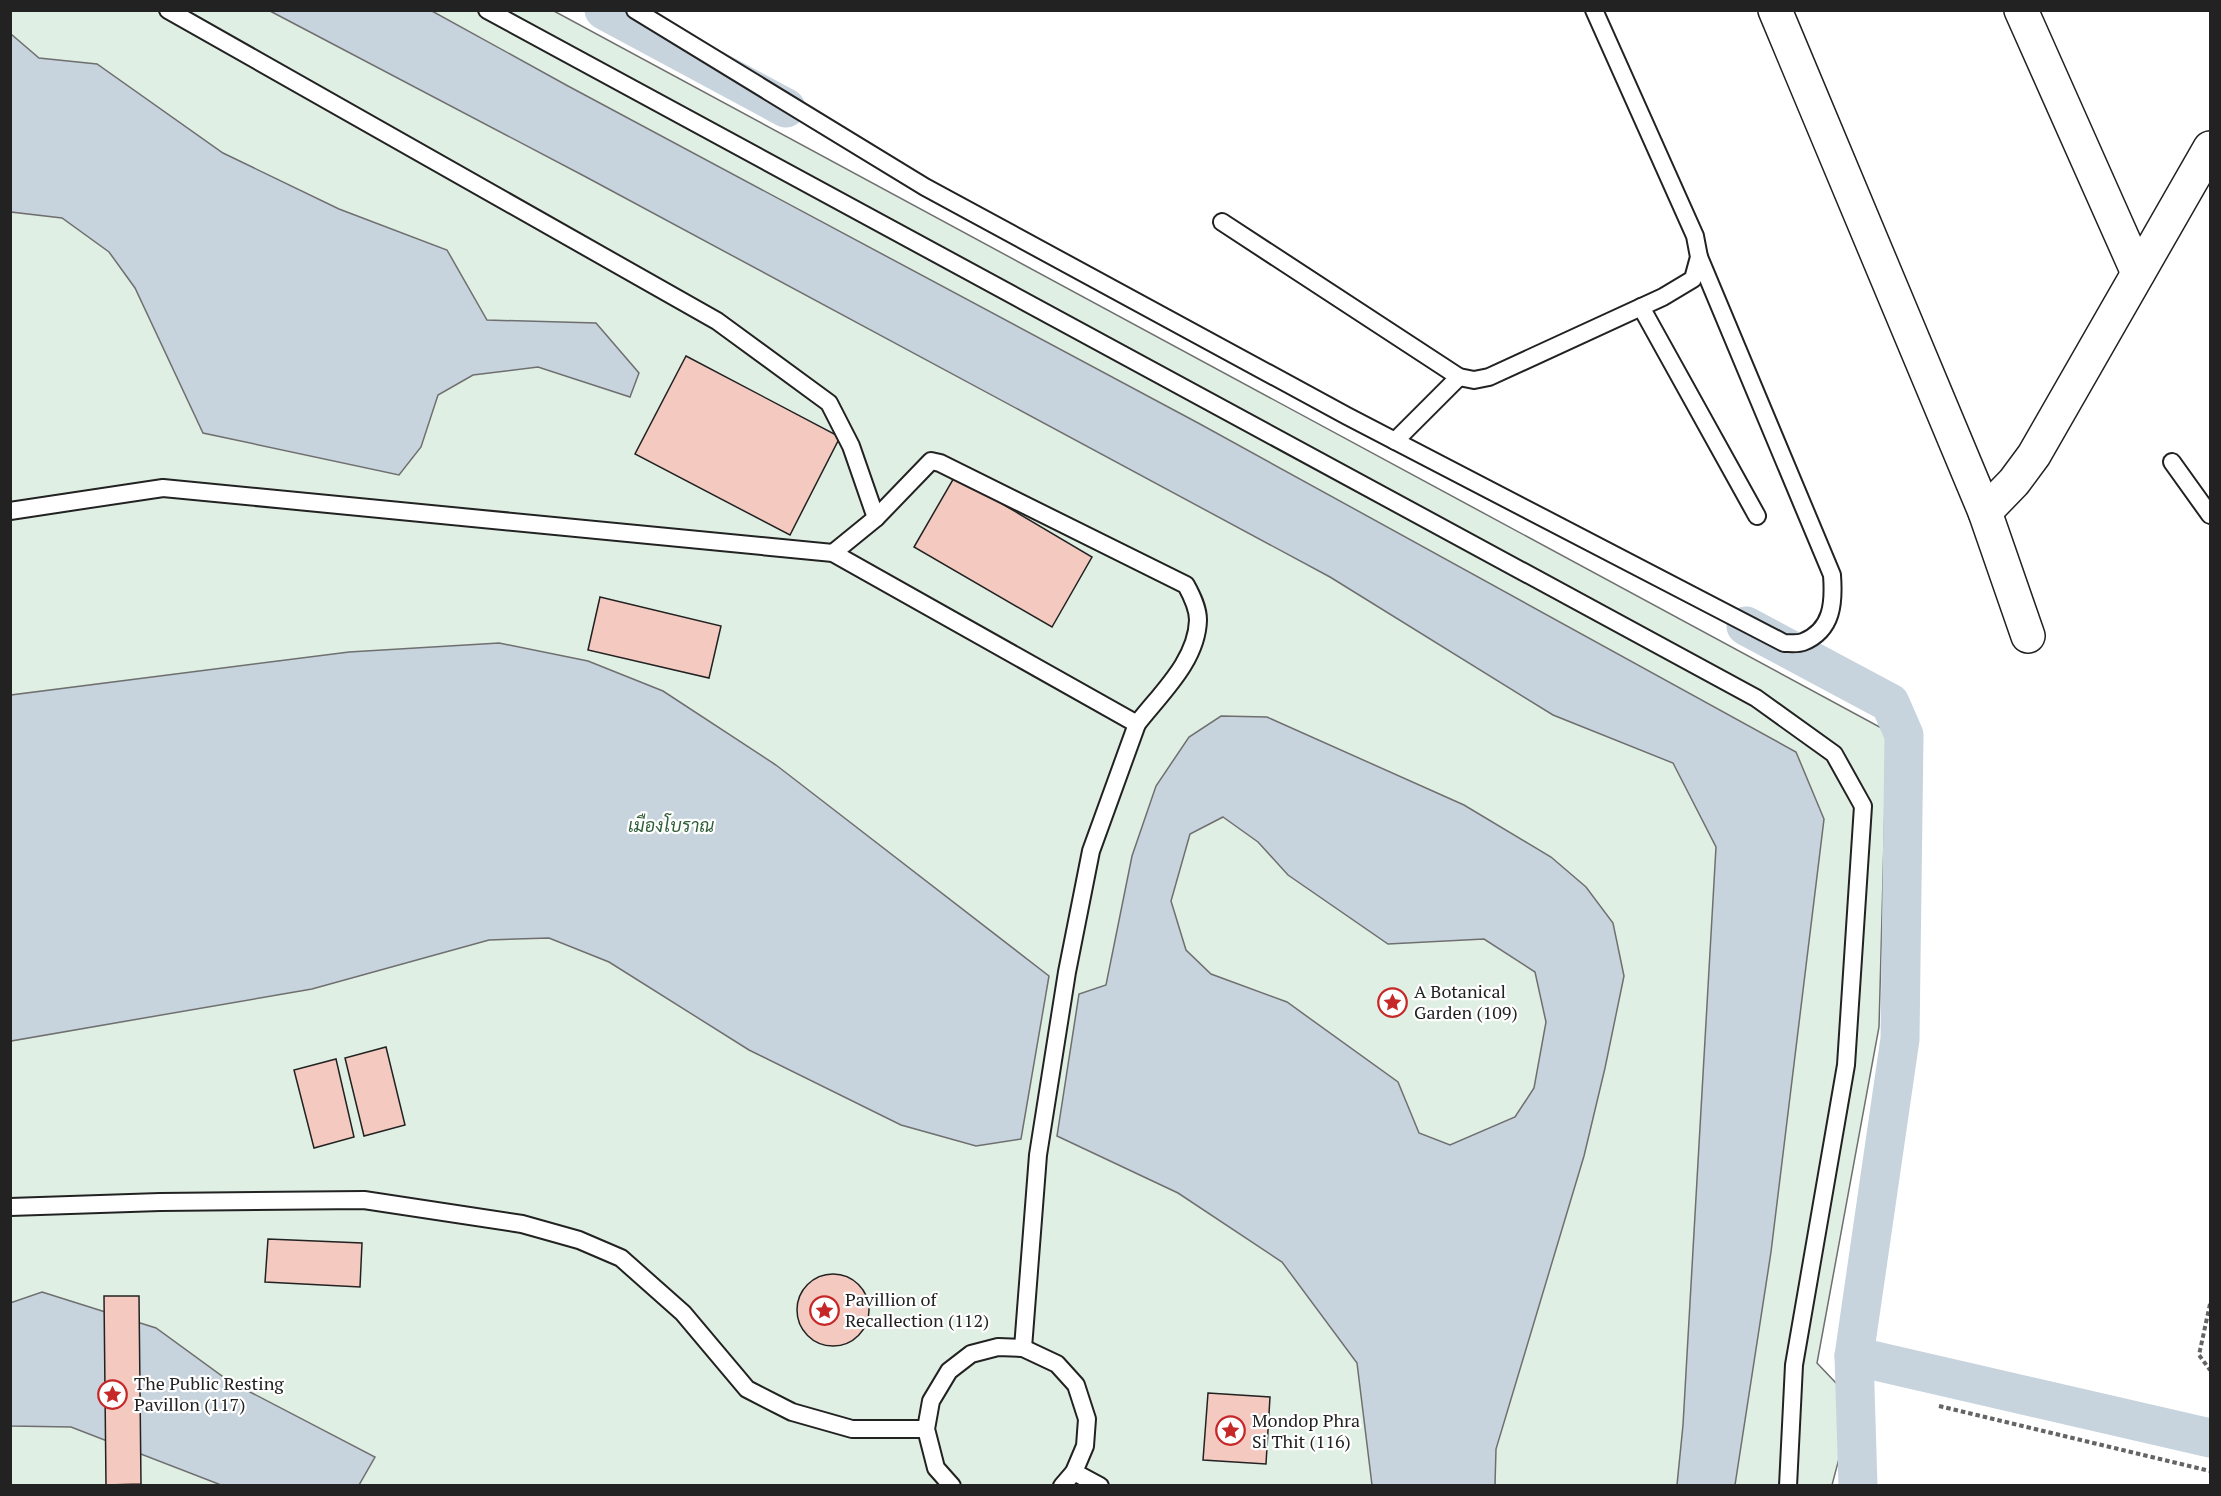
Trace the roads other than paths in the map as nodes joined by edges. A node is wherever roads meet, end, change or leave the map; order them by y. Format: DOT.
graph roads {
  1 [pos="168,10"];
  2 [pos="487,10"];
  3 [pos="635,10"];
  4 [pos="1594,10"];
  5 [pos="1775,10"];
  6 [pos="2021,10"];
  7 [pos="2211,148"];
  8 [pos="1222,222"];
  9 [pos="1699,257"];
  10 [pos="2138,273"];
  11 [pos="1641,307"];
  12 [pos="1459,377"];
  13 [pos="1395,441"];
  14 [pos="2172,462"];
  15 [pos="10,511"];
  16 [pos="1985,512"];
  17 [pos="2211,515"];
  18 [pos="1757,516"];
  19 [pos="876,518"];
  20 [pos="833,554"];
  21 [pos="2028,636"];
  22 [pos="1137,724"];
  23 [pos="10,1207"];
  24 [pos="1023,1348"];
  25 [pos="926,1429"];
  26 [pos="1074,1472"];
  27 [pos="952,1485"];
  28 [pos="1062,1485"];
  29 [pos="1100,1485"];
  30 [pos="1788,1485"];
  1 -- 19 [label="lane"];
  2 -- 30 [label="lane"];
  3 -- 13 [label="lane"];
  4 -- 9 [label="lane"];
  5 -- 16 [label="street"];
  6 -- 10 [label="street"];
  7 -- 10 [label="street"];
  8 -- 12 [label="lane"];
  9 -- 11 [label="lane"];
  9 -- 13 [label="lane"];
  10 -- 16 [label="street"];
  11 -- 12 [label="lane"];
  11 -- 18 [label="lane"];
  12 -- 13 [label="lane"];
  14 -- 17 [label="lane"];
  15 -- 20 [label="lane"];
  16 -- 21 [label="street"];
  19 -- 20 [label="lane"];
  19 -- 22 [label="lane"];
  20 -- 22 [label="lane"];
  22 -- 24 [label="lane"];
  23 -- 25 [label="lane"];
  24 -- 25 [label="lane"];
  24 -- 26 [label="lane"];
  25 -- 27 [label="lane"];
  26 -- 28 [label="lane"];
  26 -- 29 [label="lane"];
}
